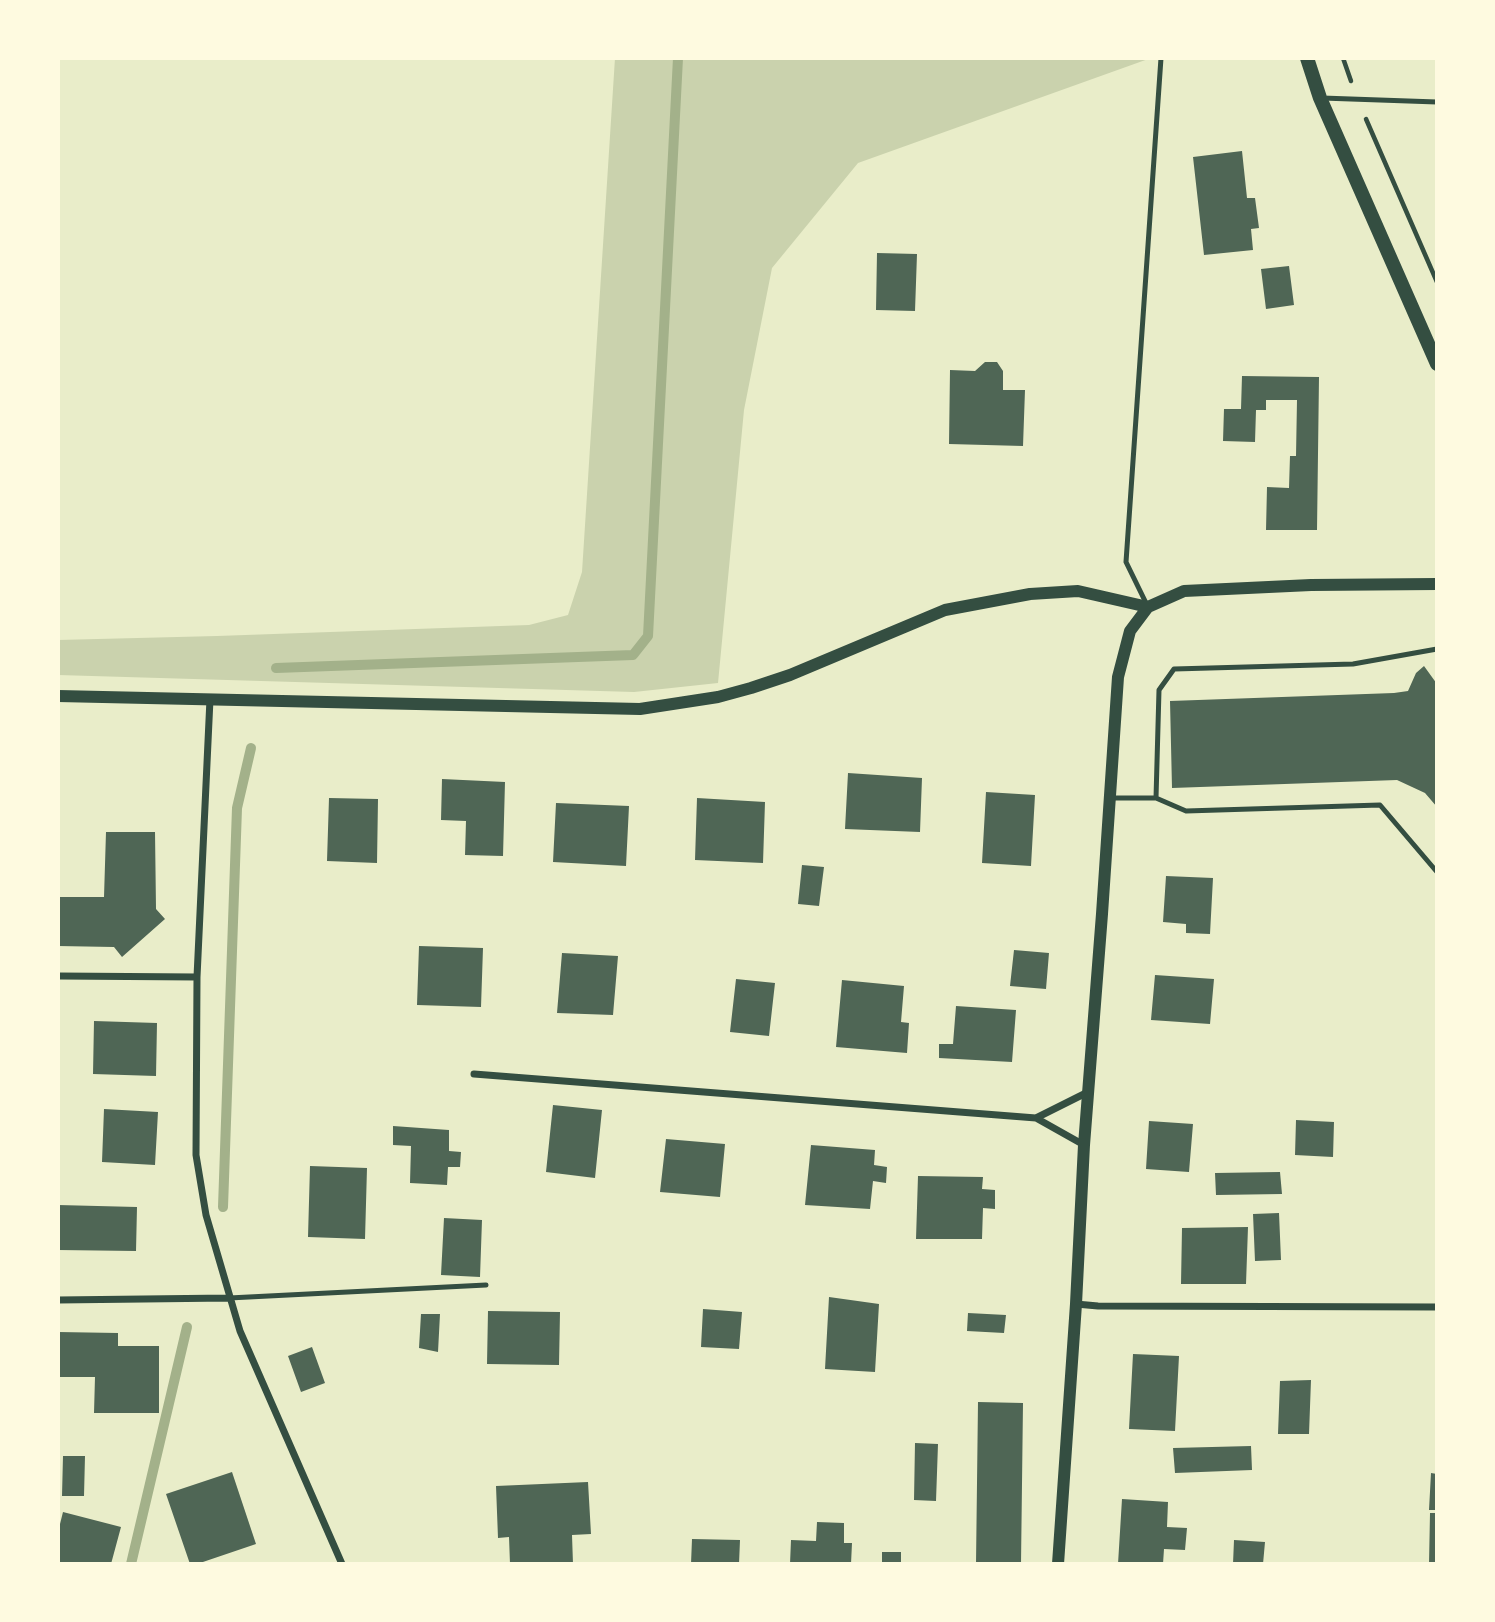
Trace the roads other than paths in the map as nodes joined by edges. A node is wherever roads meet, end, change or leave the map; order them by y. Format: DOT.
graph roads {
  1 [pos="1161,58"];
  2 [pos="1307,58"];
  3 [pos="1320,98"];
  4 [pos="1437,102"];
  5 [pos="1437,364"];
  6 [pos="1437,584"];
  7 [pos="1148,607"];
  8 [pos="1437,649"];
  9 [pos="58,696"];
  10 [pos="210,699"];
  11 [pos="1110,798"];
  12 [pos="1156,798"];
  13 [pos="1437,872"];
  14 [pos="58,976"];
  15 [pos="197,977"];
  16 [pos="474,1074"];
  17 [pos="1088,1092"];
  18 [pos="1036,1118"];
  19 [pos="1084,1144"];
  20 [pos="486,1285"];
  21 [pos="229,1298"];
  22 [pos="58,1300"];
  23 [pos="1076,1304"];
  24 [pos="1437,1307"];
  25 [pos="342,1564"];
  26 [pos="1058,1564"];
  1 -- 7 [label="lane"];
  2 -- 3 [label="main road"];
  3 -- 4 [label="lane"];
  3 -- 5 [label="main road"];
  6 -- 7 [label="street"];
  7 -- 10 [label="street"];
  7 -- 11 [label="street"];
  8 -- 12 [label="lane"];
  9 -- 10 [label="street"];
  10 -- 15 [label="street"];
  11 -- 12 [label="lane"];
  11 -- 17 [label="street"];
  12 -- 13 [label="lane"];
  14 -- 15 [label="street"];
  15 -- 21 [label="street"];
  16 -- 18 [label="street"];
  17 -- 18 [label="street"];
  17 -- 19 [label="street"];
  18 -- 19 [label="street"];
  19 -- 23 [label="street"];
  20 -- 21 [label="lane"];
  21 -- 22 [label="street"];
  21 -- 25 [label="street"];
  23 -- 24 [label="street"];
  23 -- 26 [label="street"];
}
